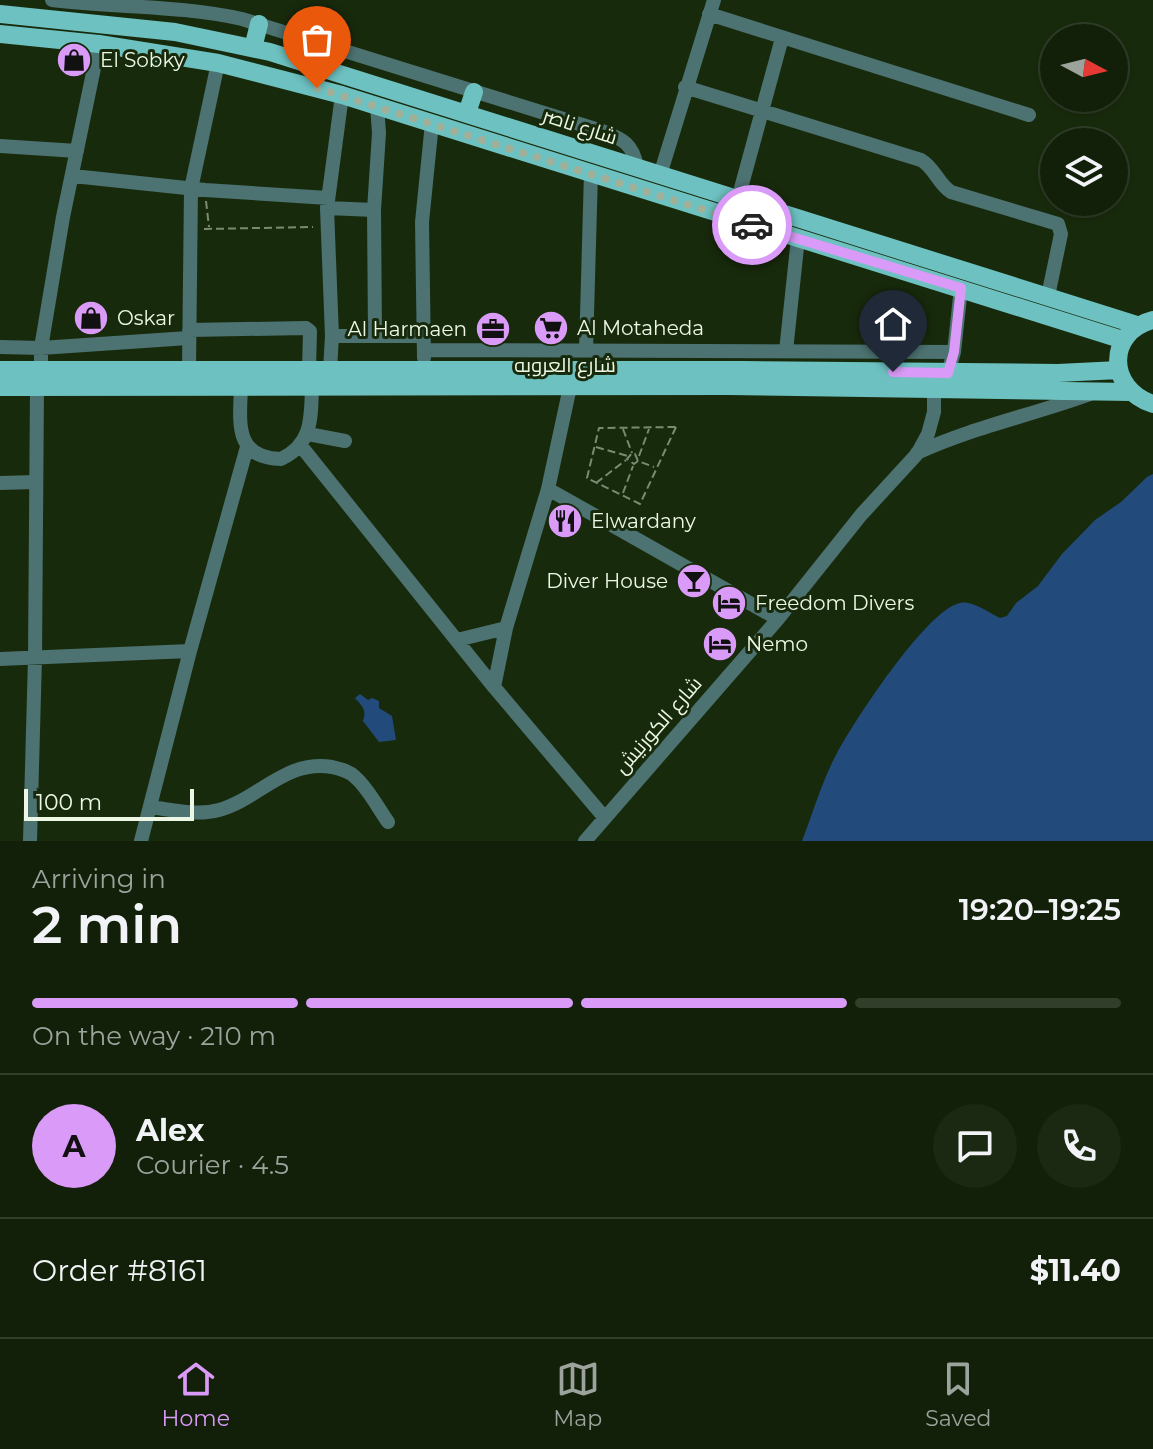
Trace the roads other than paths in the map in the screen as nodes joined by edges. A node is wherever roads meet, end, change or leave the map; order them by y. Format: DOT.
graph roads {
  1 [pos="52,0"];
  2 [pos="101,3"];
  3 [pos="176,4"];
  4 [pos="712,7"];
  5 [pos="8,15"];
  6 [pos="259,24"];
  7 [pos="6,35"];
  8 [pos="782,38"];
  9 [pos="99,44"];
  10 [pos="253,48"];
  11 [pos="218,63"];
  12 [pos="685,87"];
  13 [pos="474,92"];
  14 [pos="342,95"];
  15 [pos="377,106"];
  16 [pos="762,110"];
  17 [pos="467,113"];
  18 [pos="1029,115"];
  19 [pos="432,123"];
  20 [pos="0,146"];
  21 [pos="77,151"];
  22 [pos="637,167"];
  23 [pos="591,172"];
  24 [pos="660,175"];
  25 [pos="73,176"];
  26 [pos="198,190"];
  27 [pos="738,199"];
  28 [pos="327,203"];
  29 [pos="374,210"];
  30 [pos="774,210"];
  31 [pos="768,229"];
  32 [pos="798,238"];
  33 [pos="961,288"];
  34 [pos="1048,296"];
  35 [pos="1145,322"];
  36 [pos="189,334"];
  37 [pos="375,335"];
  38 [pos="332,336"];
  39 [pos="1123,340"];
  40 [pos="424,343"];
  41 [pos="0,347"];
  42 [pos="41,348"];
  43 [pos="586,351"];
  44 [pos="786,351"];
  45 [pos="866,352"];
  46 [pos="954,352"];
  47 [pos="189,369"];
  48 [pos="0,370"];
  49 [pos="330,370"];
  50 [pos="424,370"];
  51 [pos="1119,370"];
  52 [pos="866,371"];
  53 [pos="948,373"];
  54 [pos="39,378"];
  55 [pos="311,378"];
  56 [pos="684,378"];
  57 [pos="241,386"];
  58 [pos="0,387"];
  59 [pos="570,387"];
  60 [pos="934,389"];
  61 [pos="1098,391"];
  62 [pos="1131,392"];
  63 [pos="1153,404"];
  64 [pos="304,440"];
  65 [pos="345,441"];
  66 [pos="247,447"];
  67 [pos="917,454"];
  68 [pos="35,482"];
  69 [pos="0,483"];
  70 [pos="548,489"];
  71 [pos="778,619"];
  72 [pos="506,628"];
  73 [pos="457,640"];
  74 [pos="190,651"];
  75 [pos="35,658"];
  76 [pos="0,659"];
  77 [pos="494,687"];
  78 [pos="150,807"];
  79 [pos="604,817"];
  80 [pos="388,822"];
  81 [pos="30,841"];
  82 [pos="141,841"];
  83 [pos="585,841"];
  1 -- 2 [label="street"];
  2 -- 3 [label="street"];
  3 -- 6 [label="street"];
  4 -- 8 [label="street"];
  4 -- 12 [label="street"];
  5 -- 7 [label="main road"];
  5 -- 10 [label="main road, شارع ناصر"];
  6 -- 10 [label="main road"];
  6 -- 13 [label="street"];
  7 -- 9 [label="main road, شارع ناصر"];
  8 -- 16 [label="street"];
  8 -- 18 [label="street"];
  9 -- 11 [label="main road, شارع ناصر"];
  9 -- 21 [label="street"];
  10 -- 17 [label="main road, شارع ناصر"];
  11 -- 14 [label="main road, شارع ناصر"];
  11 -- 26 [label="street"];
  12 -- 16 [label="street"];
  12 -- 24 [label="street"];
  13 -- 17 [label="main road"];
  13 -- 22 [label="street"];
  14 -- 15 [label="main road, شارع ناصر"];
  14 -- 28 [label="street"];
  15 -- 19 [label="main road, شارع ناصر"];
  15 -- 29 [label="street"];
  16 -- 27 [label="street"];
  16 -- 34 [label="street"];
  17 -- 22 [label="main road, شارع ناصر"];
  19 -- 23 [label="main road, شارع ناصر"];
  19 -- 40 [label="street"];
  20 -- 21 [label="street"];
  21 -- 25 [label="street"];
  22 -- 24 [label="main road, شارع ناصر"];
  23 -- 31 [label="main road, شارع ناصر"];
  23 -- 43 [label="street"];
  24 -- 27 [label="main road, شارع ناصر"];
  25 -- 26 [label="street"];
  25 -- 42 [label="street"];
  26 -- 28 [label="street"];
  26 -- 36 [label="street"];
  27 -- 30 [label="main road, شارع ناصر"];
  28 -- 29 [label="street"];
  28 -- 38 [label="street"];
  29 -- 37 [label="street"];
  30 -- 31 [label="main road"];
  30 -- 34 [label="main road, شارع ناصر"];
  31 -- 32 [label="main road, شارع ناصر"];
  32 -- 33 [label="main road, شارع ناصر"];
  32 -- 44 [label="street"];
  33 -- 39 [label="main road, شارع ناصر"];
  33 -- 46 [label="street"];
  34 -- 35 [label="main road, شارع ناصر"];
  35 -- 39 [label="main road"];
  36 -- 42 [label="street"];
  36 -- 47 [label="street"];
  36 -- 55 [label="street"];
  37 -- 38 [label="street"];
  37 -- 40 [label="street"];
  38 -- 49 [label="street"];
  39 -- 51 [label="main road"];
  40 -- 43 [label="street"];
  40 -- 50 [label="street"];
  41 -- 42 [label="street"];
  42 -- 54 [label="street"];
  43 -- 44 [label="street"];
  44 -- 45 [label="street"];
  45 -- 46 [label="street"];
  45 -- 52 [label="main road"];
  46 -- 53 [label="street"];
  47 -- 54 [label="main road, شارع العروبه"];
  47 -- 55 [label="main road, شارع العروبه"];
  48 -- 54 [label="main road, شارع العروبه"];
  49 -- 50 [label="main road, شارع العروبه"];
  49 -- 55 [label="main road, شارع العروبه"];
  50 -- 56 [label="main road, شارع العروبه"];
  51 -- 53 [label="main road, شارع العروبه"];
  51 -- 62 [label="main road"];
  52 -- 53 [label="main road, شارع العروبه"];
  52 -- 56 [label="main road, شارع العروبه"];
  54 -- 57 [label="main road, شارع العروبه"];
  54 -- 58 [label="main road, شارع العروبه"];
  54 -- 68 [label="street"];
  55 -- 57 [label="main road, شارع العروبه"];
  55 -- 59 [label="main road, شارع العروبه"];
  55 -- 64 [label="street"];
  56 -- 59 [label="main road, شارع العروبه"];
  56 -- 60 [label="main road, شارع العروبه"];
  57 -- 66 [label="street"];
  59 -- 70 [label="street"];
  60 -- 61 [label="main road, شارع العروبه"];
  60 -- 67 [label="street, شارع الكورنيش"];
  61 -- 62 [label="main road, شارع العروبه"];
  61 -- 67 [label="street, شارع الكورنيش"];
  62 -- 63 [label="main road"];
  64 -- 65 [label="street"];
  64 -- 66 [label="street"];
  64 -- 73 [label="street"];
  66 -- 74 [label="street"];
  67 -- 71 [label="street, شارع الكورنيش"];
  68 -- 69 [label="street"];
  68 -- 75 [label="street"];
  70 -- 71 [label="street"];
  70 -- 72 [label="street"];
  71 -- 79 [label="street, شارع الكورنيش"];
  72 -- 73 [label="street"];
  72 -- 77 [label="street"];
  73 -- 77 [label="street"];
  74 -- 75 [label="street"];
  74 -- 78 [label="street"];
  75 -- 76 [label="street"];
  75 -- 81 [label="street"];
  77 -- 79 [label="street"];
  78 -- 80 [label="street"];
  78 -- 82 [label="street"];
  79 -- 83 [label="street, شارع الكورنيش"];
}
